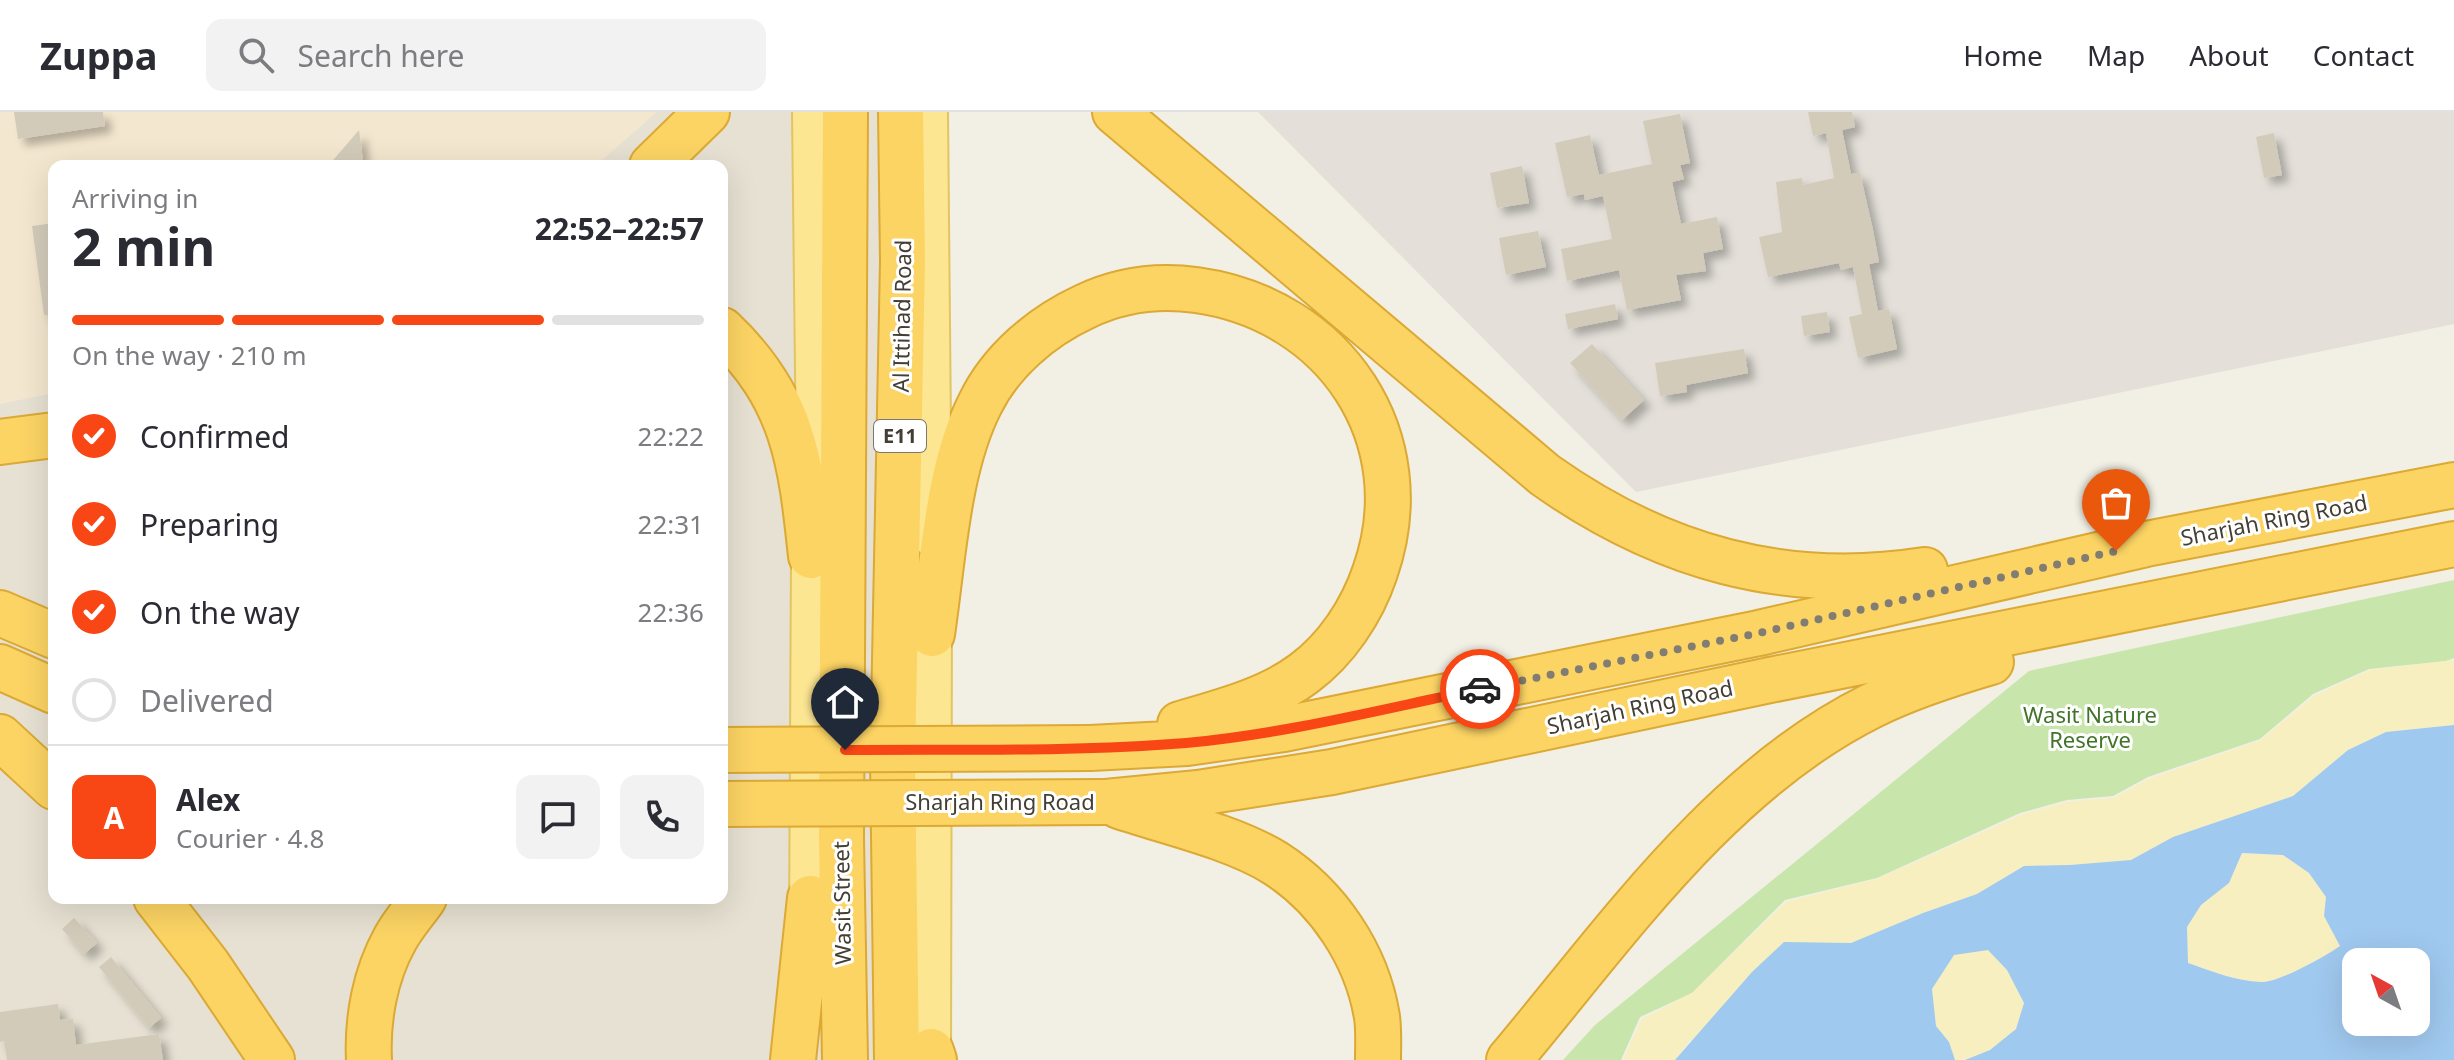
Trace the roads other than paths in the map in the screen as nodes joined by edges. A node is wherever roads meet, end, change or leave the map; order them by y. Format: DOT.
graph roads {
  1 [pos="707,112"];
  2 [pos="812,112"];
  3 [pos="845,112"];
  4 [pos="901,112"];
  5 [pos="928,112"];
  6 [pos="1118,114"];
  7 [pos="658,160"];
  8 [pos="728,336"];
  9 [pos="48,436"];
  10 [pos="0,442"];
  11 [pos="2454,485"];
  12 [pos="2146,544"];
  13 [pos="2454,544"];
  14 [pos="811,556"];
  15 [pos="2223,592"];
  16 [pos="0,613"];
  17 [pos="48,633"];
  18 [pos="932,634"];
  19 [pos="0,667"];
  20 [pos="48,688"];
  21 [pos="0,737"];
  22 [pos="1090,748"];
  23 [pos="728,750"];
  24 [pos="48,781"];
  25 [pos="1106,802"];
  26 [pos="728,804"];
  27 [pos="810,898"];
  28 [pos="161,904"];
  29 [pos="420,904"];
  30 [pos="923,1058"];
  31 [pos="272,1060"];
  32 [pos="369,1060"];
  33 [pos="793,1060"];
  34 [pos="809,1060"];
  35 [pos="845,1060"];
  36 [pos="1378,1060"];
  37 [pos="1509,1060"];
  1 -- 7 [label="highway"];
  2 -- 14 [label="main road"];
  3 -- 35 [label="highway, Wasit Street / E11"];
  4 -- 30 [label="highway, Al Ittihad Road / E11"];
  5 -- 18 [label="main road"];
  6 -- 12 [label="highway"];
  8 -- 14 [label="highway"];
  9 -- 10 [label="highway"];
  11 -- 12 [label="highway, Sharjah Ring Road"];
  12 -- 22 [label="highway, Sharjah Ring Road"];
  13 -- 15 [label="highway, Sharjah Ring Road"];
  14 -- 27 [label="main road"];
  15 -- 25 [label="highway, Sharjah Ring Road"];
  15 -- 37 [label="highway"];
  16 -- 17 [label="highway"];
  18 -- 22 [label="highway"];
  18 -- 30 [label="main road"];
  19 -- 20 [label="highway"];
  21 -- 24 [label="highway"];
  22 -- 23 [label="highway, Sharjah Ring Road, bridge"];
  25 -- 26 [label="highway, Sharjah Ring Road, bridge"];
  25 -- 36 [label="highway"];
  27 -- 33 [label="highway"];
  27 -- 34 [label="main road"];
  28 -- 31 [label="highway"];
  29 -- 32 [label="highway"];
}
